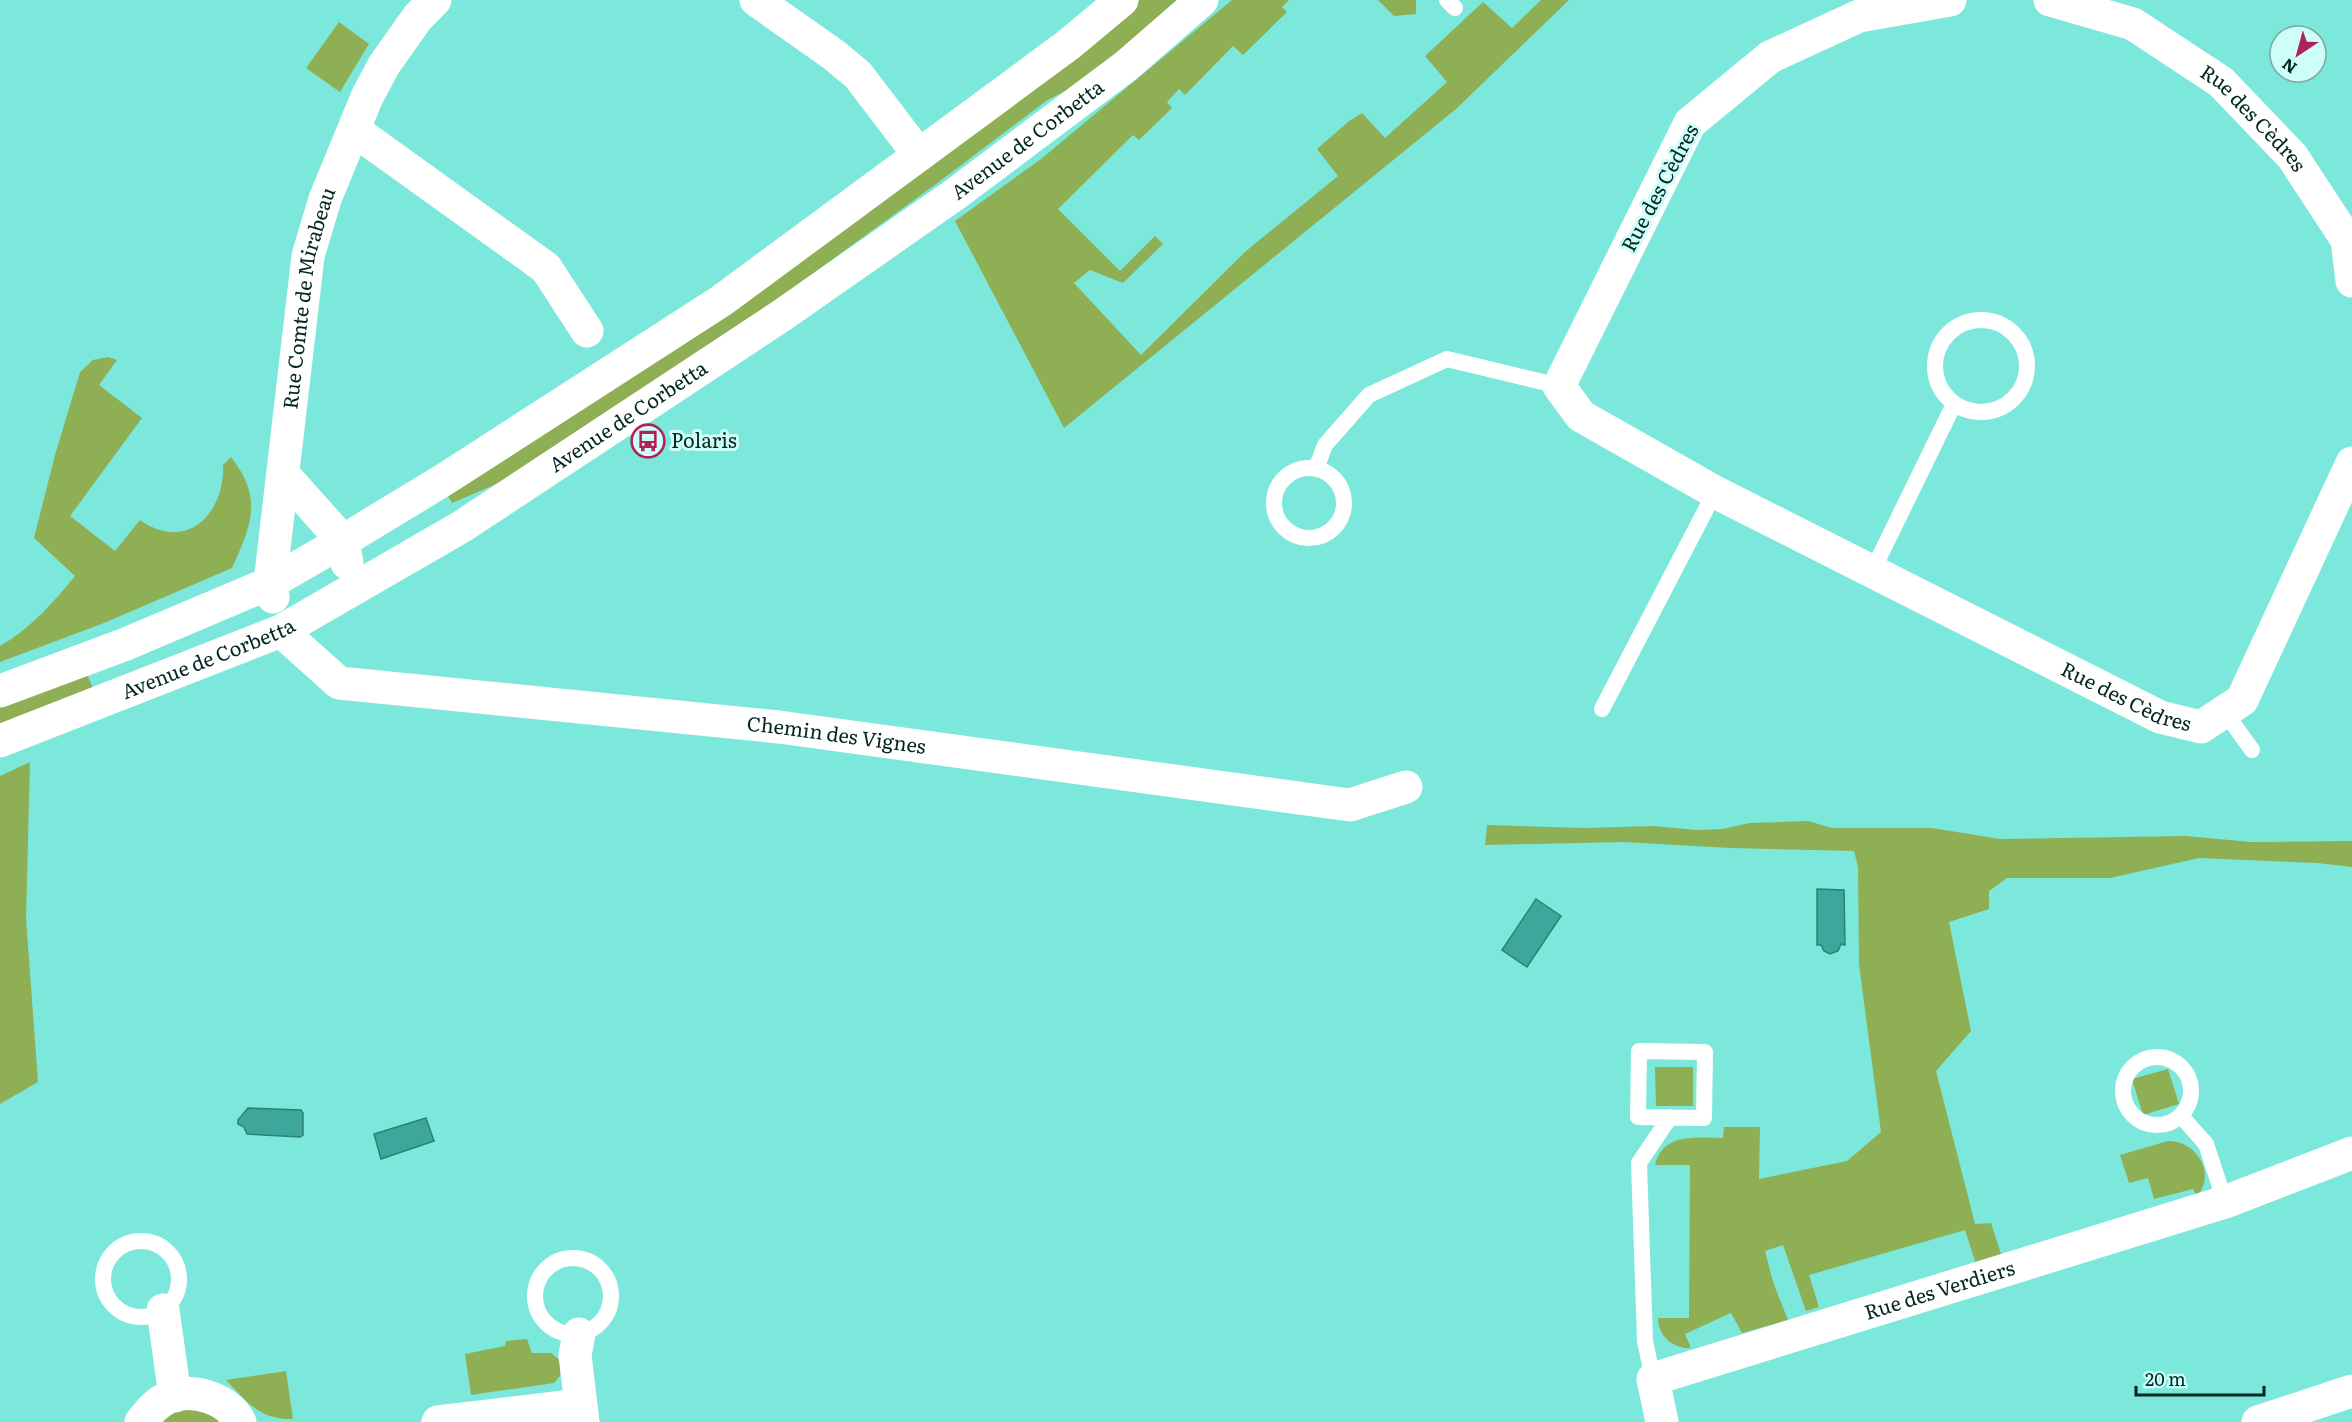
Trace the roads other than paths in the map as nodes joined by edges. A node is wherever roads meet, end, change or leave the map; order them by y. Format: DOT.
graph roads {
  1 [pos="435,0"];
  2 [pos="756,0"];
  3 [pos="1122,0"];
  4 [pos="1202,0"];
  5 [pos="1950,0"];
  6 [pos="2050,0"];
  7 [pos="2136,12"];
  8 [pos="354,130"];
  9 [pos="919,155"];
  10 [pos="2349,240"];
  11 [pos="2352,281"];
  12 [pos="587,331"];
  13 [pos="1560,386"];
  14 [pos="1954,404"];
  15 [pos="2352,463"];
  16 [pos="1316,469"];
  17 [pos="283,474"];
  18 [pos="1715,492"];
  19 [pos="343,541"];
  20 [pos="1872,572"];
  21 [pos="270,583"];
  22 [pos="352,590"];
  23 [pos="281,631"];
  24 [pos="0,691"];
  25 [pos="1602,709"];
  26 [pos="2224,711"];
  27 [pos="0,741"];
  28 [pos="2252,750"];
  29 [pos="1406,787"];
  30 [pos="2181,1116"];
  31 [pos="1670,1117"];
  32 [pos="2352,1153"];
  33 [pos="2225,1202"];
  34 [pos="163,1310"];
  35 [pos="579,1334"];
  36 [pos="1653,1379"];
  37 [pos="2352,1391"];
  38 [pos="175,1396"];
  39 [pos="582,1414"];
  40 [pos="141,1422"];
  41 [pos="240,1422"];
  42 [pos="438,1422"];
  43 [pos="1662,1422"];
  44 [pos="2258,1422"];
  1 -- 8 [label="street, Rue Comte de Mirabeau"];
  2 -- 9 [label="street"];
  3 -- 9 [label="street"];
  4 -- 22 [label="street, Avenue de Corbetta"];
  5 -- 13 [label="street, Rue des Cèdres"];
  6 -- 7 [label="street, Rue des Cèdres"];
  7 -- 10 [label="street, Rue des Cèdres"];
  8 -- 12 [label="street"];
  8 -- 17 [label="street, Rue Comte de Mirabeau"];
  9 -- 19 [label="street"];
  10 -- 11 [label="street, Rue des Cèdres"];
  13 -- 16 [label="lane"];
  13 -- 18 [label="street, Rue des Cèdres"];
  14 -- 14 [label="lane"];
  14 -- 20 [label="lane"];
  15 -- 26 [label="street, Rue des Cèdres"];
  16 -- 16 [label="lane"];
  17 -- 19 [label="street"];
  17 -- 21 [label="street, Rue Comte de Mirabeau"];
  18 -- 20 [label="street, Rue des Cèdres"];
  18 -- 25 [label="lane"];
  19 -- 21 [label="street"];
  19 -- 22 [label="street"];
  20 -- 26 [label="street, Rue des Cèdres"];
  21 -- 23 [label="street, Rue Comte de Mirabeau"];
  21 -- 24 [label="street"];
  22 -- 23 [label="street, Avenue de Corbetta"];
  23 -- 27 [label="street, Avenue de Corbetta"];
  23 -- 29 [label="street, Chemin des Vignes"];
  26 -- 28 [label="lane"];
  30 -- 30 [label="lane"];
  30 -- 33 [label="lane"];
  31 -- 31 [label="lane"];
  31 -- 36 [label="lane"];
  32 -- 33 [label="street, Rue des Verdiers"];
  33 -- 36 [label="street, Rue des Verdiers"];
  34 -- 34 [label="lane"];
  34 -- 38 [label="street"];
  35 -- 35 [label="lane"];
  35 -- 39 [label="street"];
  36 -- 43 [label="street"];
  37 -- 44 [label="street"];
  38 -- 40 [label="street"];
  38 -- 41 [label="street"];
  39 -- 42 [label="street"];
}
